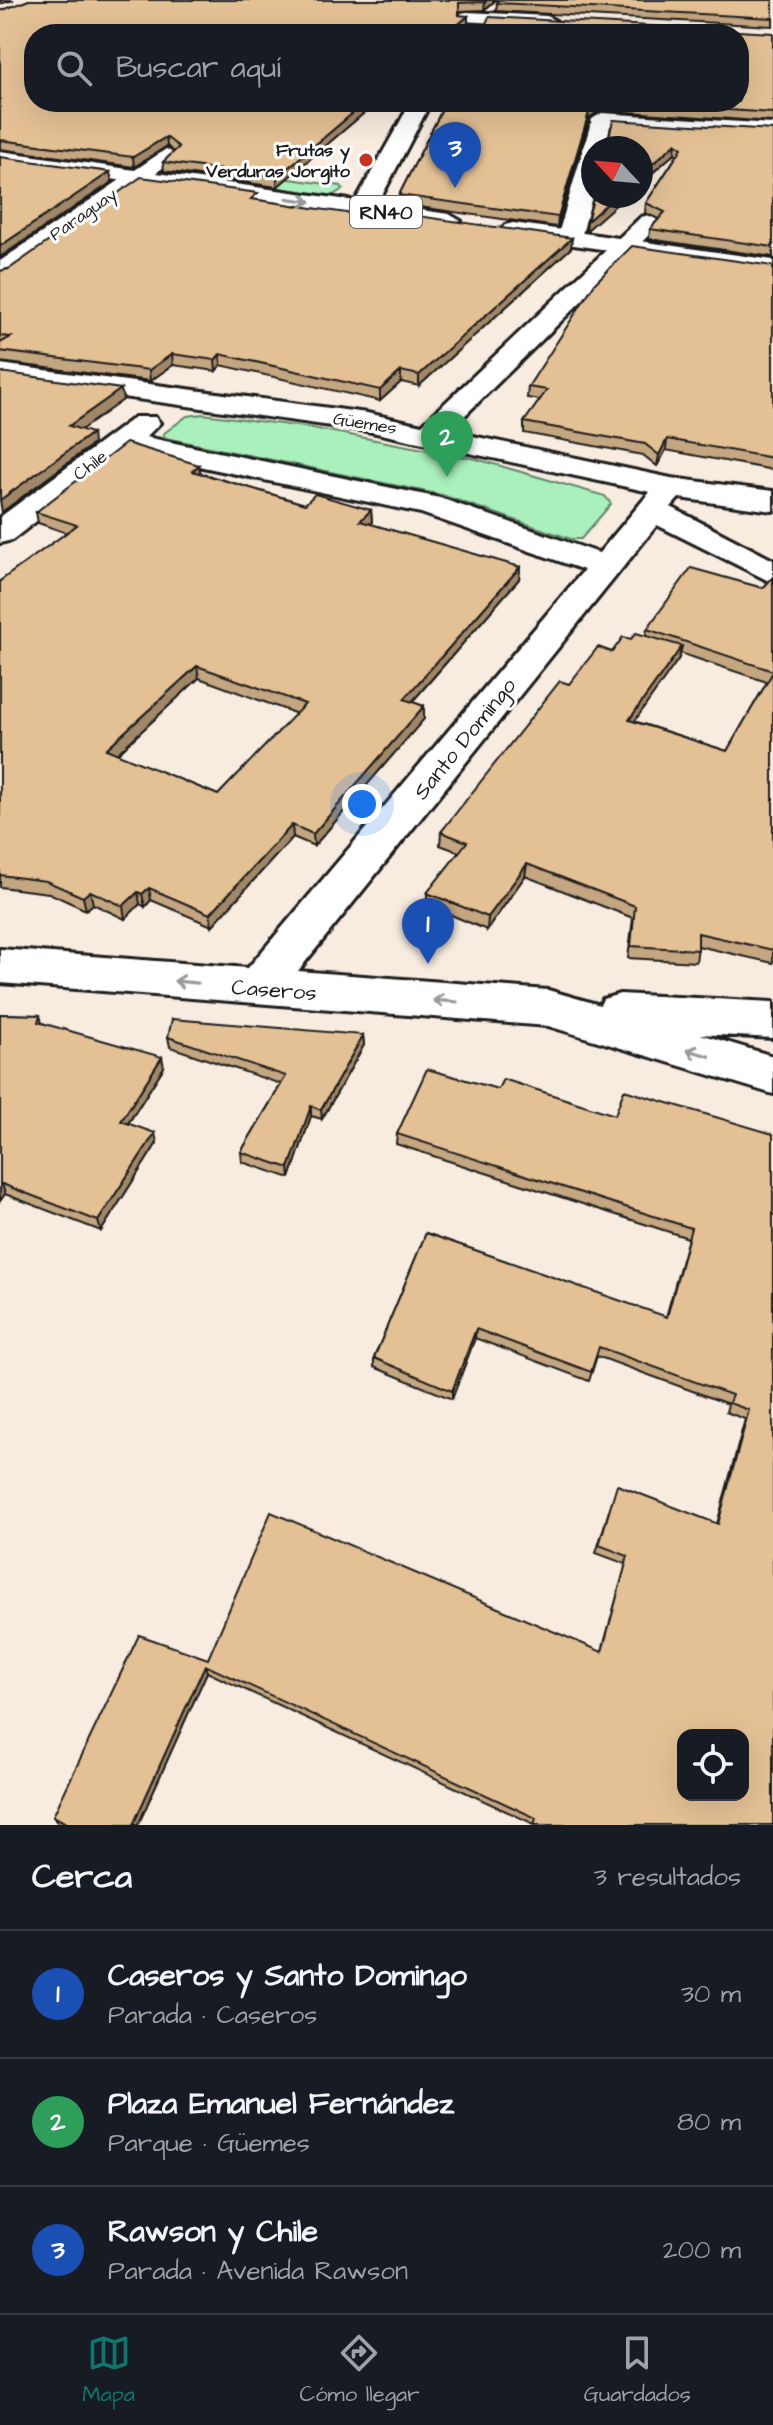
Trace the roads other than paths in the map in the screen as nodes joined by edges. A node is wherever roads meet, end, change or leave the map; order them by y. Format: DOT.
graph roads {
  1 [pos="471,8"];
  2 [pos="559,21"];
  3 [pos="416,112"];
  4 [pos="773,130"];
  5 [pos="598,136"];
  6 [pos="136,151"];
  7 [pos="0,157"];
  8 [pos="136,177"];
  9 [pos="346,180"];
  10 [pos="377,184"];
  11 [pos="406,188"];
  12 [pos="581,197"];
  13 [pos="549,208"];
  14 [pos="363,209"];
  15 [pos="577,212"];
  16 [pos="466,224"];
  17 [pos="496,228"];
  18 [pos="569,238"];
  19 [pos="624,246"];
  20 [pos="773,267"];
  21 [pos="0,272"];
  22 [pos="0,372"];
  23 [pos="180,396"];
  24 [pos="429,434"];
  25 [pos="122,441"];
  26 [pos="661,499"];
  27 [pos="773,501"];
  28 [pos="0,533"];
  29 [pos="605,566"];
  30 [pos="773,573"];
  31 [pos="0,966"];
  32 [pos="258,988"];
  33 [pos="548,1008"];
  34 [pos="773,1020"];
  35 [pos="773,1075"];
  1 -- 2 [label="street"];
  3 -- 10 [label="street"];
  4 -- 5 [label="street"];
  6 -- 8 [label="street, Paraguay"];
  7 -- 8 [label="street, RN40"];
  8 -- 14 [label="street, RN40, one-way"];
  8 -- 21 [label="street, Paraguay"];
  9 -- 10 [label="street, RN40"];
  10 -- 11 [label="street, RN40"];
  10 -- 14 [label="street"];
  12 -- 15 [label="street"];
  13 -- 15 [label="street"];
  14 -- 16 [label="street, RN40"];
  15 -- 18 [label="street"];
  15 -- 19 [label="street"];
  17 -- 18 [label="street"];
  18 -- 19 [label="street"];
  19 -- 20 [label="street"];
  19 -- 24 [label="street"];
  22 -- 23 [label="street, Güemes"];
  23 -- 24 [label="street, Güemes"];
  23 -- 25 [label="street, Chile"];
  24 -- 26 [label="street, Güemes"];
  25 -- 28 [label="street, Chile"];
  25 -- 29 [label="street"];
  26 -- 27 [label="street, Güemes"];
  26 -- 29 [label="street, Santo Domingo"];
  26 -- 30 [label="street, Güemes"];
  29 -- 32 [label="street, Santo Domingo"];
  32 -- 31 [label="street, Caseros, one-way"];
  33 -- 32 [label="street, Caseros, one-way"];
  33 -- 34 [label="street, Caseros"];
  35 -- 33 [label="street, Caseros, one-way"];
}
